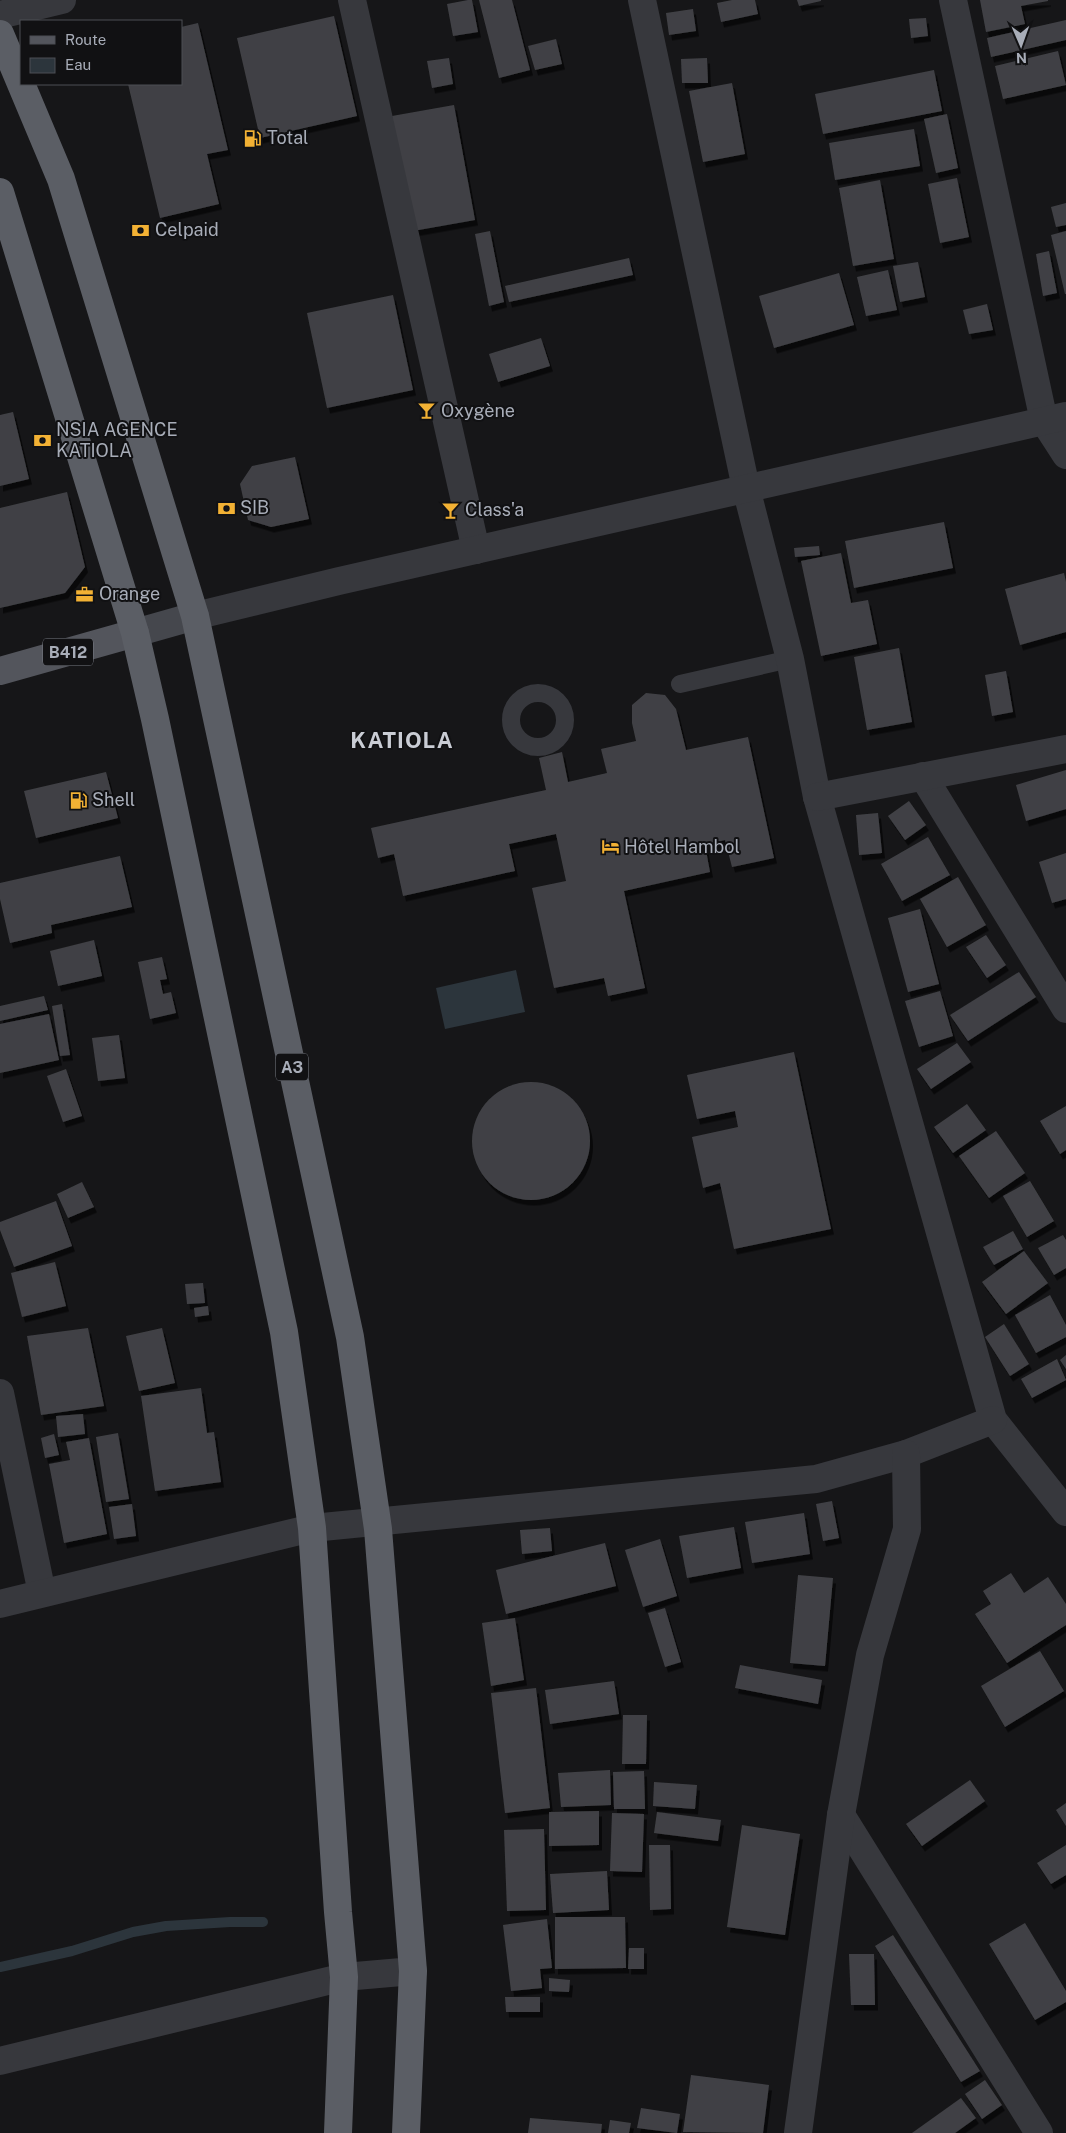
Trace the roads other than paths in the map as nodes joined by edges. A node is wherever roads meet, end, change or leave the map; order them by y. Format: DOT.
graph roads {
  1 [pos="62,0"];
  2 [pos="352,0"];
  3 [pos="642,0"];
  4 [pos="953,0"];
  5 [pos="0,15"];
  6 [pos="0,34"];
  7 [pos="20,82"];
  8 [pos="21,85"];
  9 [pos="0,192"];
  10 [pos="1055,419"];
  11 [pos="1066,455"];
  12 [pos="746,488"];
  13 [pos="476,550"];
  14 [pos="195,616"];
  15 [pos="135,633"];
  16 [pos="790,659"];
  17 [pos="0,671"];
  18 [pos="680,684"];
  19 [pos="1066,749"];
  20 [pos="923,776"];
  21 [pos="817,797"];
  22 [pos="1066,1008"];
  23 [pos="0,1394"];
  24 [pos="993,1420"];
  25 [pos="906,1454"];
  26 [pos="1066,1512"];
  27 [pos="378,1522"];
  28 [pos="312,1528"];
  29 [pos="42,1593"];
  30 [pos="0,1604"];
  31 [pos="841,1815"];
  32 [pos="413,1972"];
  33 [pos="344,1977"];
  34 [pos="0,2061"];
  35 [pos="338,2133"];
  36 [pos="406,2133"];
  37 [pos="798,2133"];
  38 [pos="1039,2133"];
  1 -- 5 [label="street"];
  2 -- 13 [label="street"];
  3 -- 12 [label="street"];
  4 -- 10 [label="street"];
  6 -- 7 [label="highway, A3"];
  8 -- 14 [label="highway, A3"];
  9 -- 15 [label="highway"];
  10 -- 11 [label="street"];
  10 -- 12 [label="street"];
  12 -- 13 [label="street"];
  12 -- 16 [label="street"];
  13 -- 14 [label="street"];
  14 -- 15 [label="main road, B412"];
  14 -- 27 [label="highway, A3"];
  15 -- 17 [label="main road, B412"];
  15 -- 28 [label="highway"];
  16 -- 18 [label="lane"];
  16 -- 21 [label="street"];
  19 -- 20 [label="street"];
  20 -- 21 [label="street"];
  20 -- 22 [label="street"];
  21 -- 24 [label="street"];
  23 -- 29 [label="street"];
  24 -- 25 [label="street"];
  24 -- 26 [label="street"];
  25 -- 27 [label="street"];
  25 -- 31 [label="street"];
  27 -- 28 [label="street"];
  27 -- 32 [label="highway, A3"];
  28 -- 29 [label="street"];
  28 -- 33 [label="highway"];
  29 -- 30 [label="street"];
  31 -- 37 [label="street"];
  31 -- 38 [label="street"];
  32 -- 33 [label="street"];
  32 -- 36 [label="highway, A3"];
  33 -- 34 [label="street"];
  33 -- 35 [label="highway"];
}
